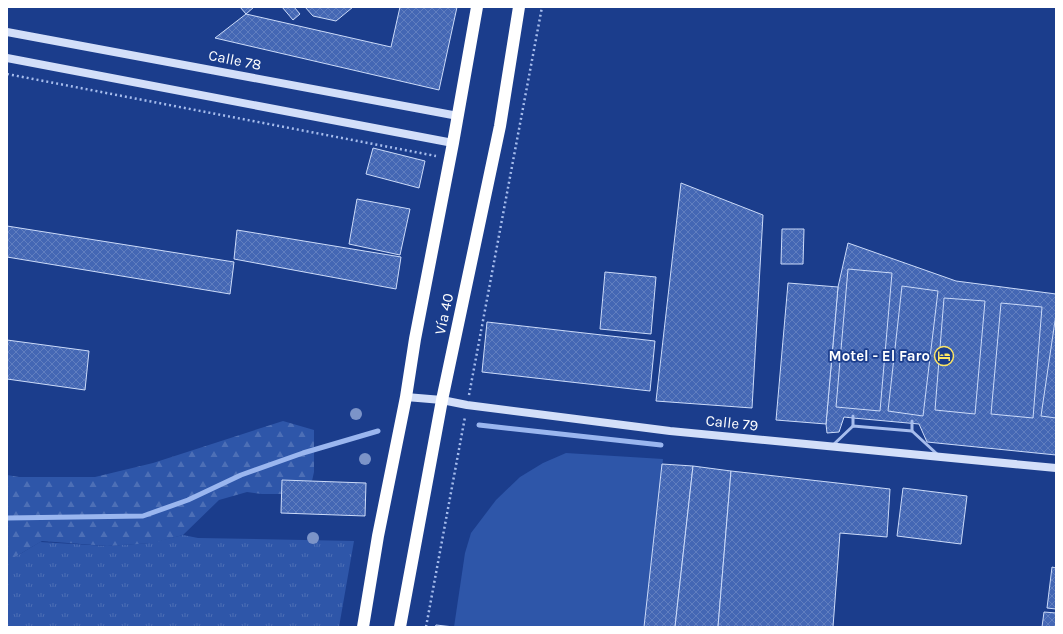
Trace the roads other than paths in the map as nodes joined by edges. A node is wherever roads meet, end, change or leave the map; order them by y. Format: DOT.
graph roads {
  1 [pos="477,7"];
  2 [pos="519,7"];
  3 [pos="7,32"];
  4 [pos="7,58"];
  5 [pos="458,116"];
  6 [pos="453,143"];
  7 [pos="406,397"];
  8 [pos="442,400"];
  9 [pos="853,416"];
  10 [pos="912,421"];
  11 [pos="853,426"];
  12 [pos="912,431"];
  13 [pos="832,446"];
  14 [pos="940,457"];
  15 [pos="1056,468"];
  16 [pos="363,627"];
  17 [pos="400,627"];
  1 -- 5 [label="highway, Vía 40"];
  2 -- 8 [label="highway, Vía 40"];
  3 -- 5 [label="main road, Calle 78"];
  4 -- 6 [label="main road"];
  5 -- 6 [label="highway, Vía 40"];
  6 -- 7 [label="highway, Vía 40"];
  7 -- 8 [label="main road, Calle 79"];
  7 -- 16 [label="highway, Vía 40"];
  8 -- 13 [label="main road, Calle 79"];
  8 -- 17 [label="highway, Vía 40"];
  9 -- 11 [label="lane"];
  10 -- 12 [label="lane"];
  11 -- 12 [label="lane"];
  11 -- 13 [label="lane"];
  12 -- 14 [label="lane"];
  13 -- 14 [label="main road, Calle 79"];
  14 -- 15 [label="main road, Calle 79"];
}
